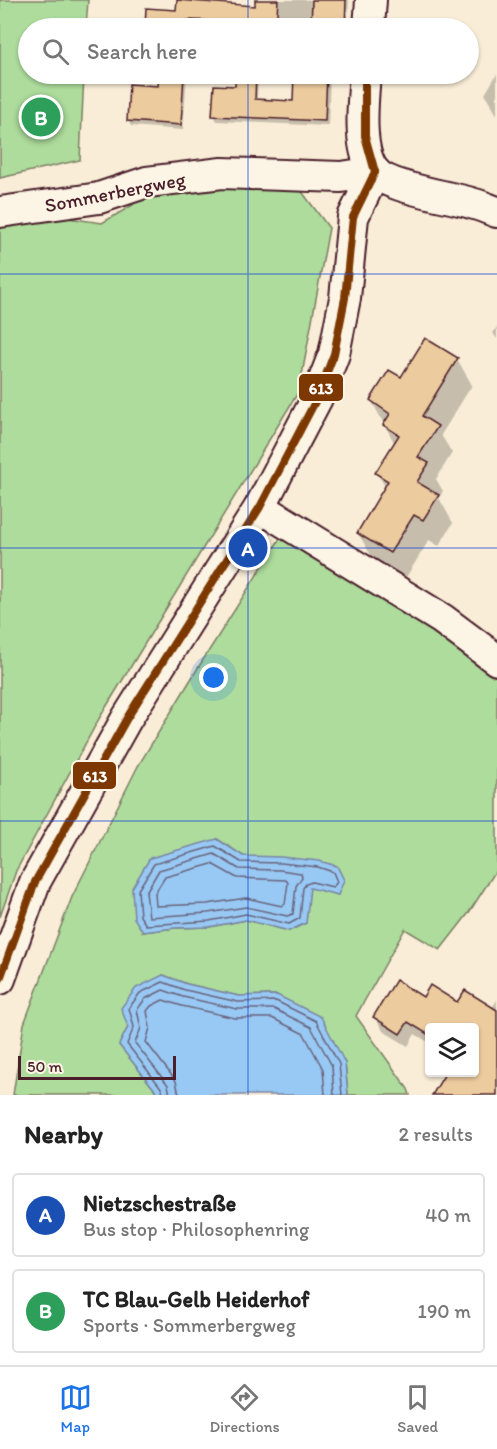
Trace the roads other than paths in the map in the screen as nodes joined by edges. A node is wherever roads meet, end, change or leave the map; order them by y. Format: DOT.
graph roads {
  1 [pos="371,0"];
  2 [pos="370,18"];
  3 [pos="365,84"];
  4 [pos="375,172"];
  5 [pos="0,212"];
  6 [pos="497,212"];
  7 [pos="260,507"];
  8 [pos="497,660"];
  9 [pos="0,979"];
  1 -- 2 [label="street"];
  3 -- 4 [label="street"];
  4 -- 5 [label="street, Sommerbergweg"];
  4 -- 6 [label="street"];
  4 -- 7 [label="street"];
  7 -- 8 [label="street"];
  7 -- 9 [label="street"];
}
